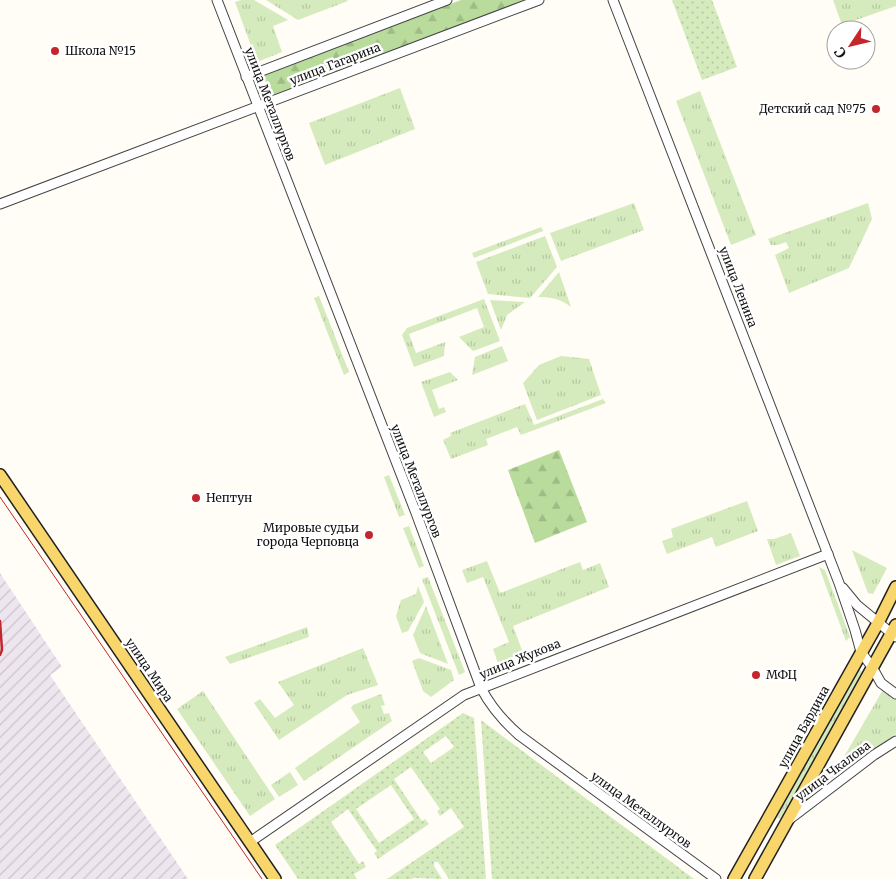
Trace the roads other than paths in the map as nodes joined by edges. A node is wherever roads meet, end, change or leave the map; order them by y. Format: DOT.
graph roads {
  1 [pos="217,0"];
  2 [pos="447,0"];
  3 [pos="539,0"];
  4 [pos="614,0"];
  5 [pos="246,77"];
  6 [pos="257,107"];
  7 [pos="0,204"];
  8 [pos="0,475"];
  9 [pos="828,554"];
  10 [pos="839,583"];
  11 [pos="896,587"];
  12 [pos="878,622"];
  13 [pos="894,632"];
  14 [pos="861,652"];
  15 [pos="872,667"];
  16 [pos="481,688"];
  17 [pos="896,694"];
  18 [pos="896,741"];
  19 [pos="786,822"];
  20 [pos="250,842"];
  21 [pos="760,878"];
  22 [pos="276,879"];
  23 [pos="716,879"];
  24 [pos="734,879"];
  1 -- 5 [label="street, улица Металлургов"];
  2 -- 5 [label="street, улица Гагарина"];
  3 -- 6 [label="street, улица Гагарина"];
  4 -- 9 [label="street, улица Ленина"];
  5 -- 6 [label="street, улица Металлургов"];
  6 -- 7 [label="street, улица Гагарина"];
  6 -- 16 [label="street, улица Металлургов"];
  8 -- 20 [label="main road, улица Мира"];
  9 -- 10 [label="street, улица Ленина"];
  9 -- 16 [label="street, улица Жукова"];
  10 -- 12 [label="street, улица Ленина"];
  10 -- 14 [label="street, улица Ленина"];
  11 -- 12 [label="main road, улица Бардина"];
  12 -- 13 [label="street, улица Ленина"];
  12 -- 14 [label="main road, улица Бардина"];
  13 -- 15 [label="main road"];
  14 -- 15 [label="street, улица Ленина"];
  14 -- 24 [label="main road, улица Бардина"];
  15 -- 17 [label="street, улица Ленина"];
  15 -- 19 [label="main road"];
  16 -- 20 [label="street, улица Жукова"];
  16 -- 23 [label="street, улица Металлургов"];
  18 -- 19 [label="street, улица Чкалова"];
  19 -- 21 [label="main road"];
  20 -- 22 [label="main road, улица Мира"];
}
